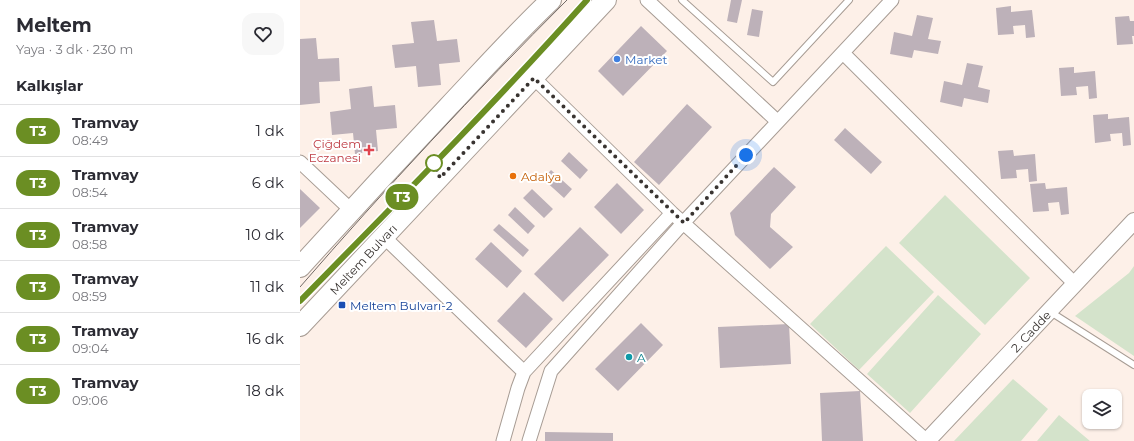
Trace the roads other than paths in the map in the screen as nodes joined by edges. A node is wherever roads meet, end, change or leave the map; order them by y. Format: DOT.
graph roads {
  1 [pos="551,0"];
  2 [pos="606,0"];
  3 [pos="647,0"];
  4 [pos="682,0"];
  5 [pos="848,0"];
  6 [pos="892,0"];
  7 [pos="843,53"];
  8 [pos="534,78"];
  9 [pos="777,121"];
  10 [pos="300,162"];
  11 [pos="351,210"];
  12 [pos="672,213"];
  13 [pos="1134,221"];
  14 [pos="684,223"];
  15 [pos="384,237"];
  16 [pos="300,266"];
  17 [pos="1075,284"];
  18 [pos="1050,311"];
  19 [pos="300,326"];
  20 [pos="1134,365"];
  21 [pos="524,372"];
  22 [pos="503,441"];
  23 [pos="529,441"];
  24 [pos="927,441"];
  1 -- 11 [label="main road"];
  2 -- 8 [label="main road, Meltem Bulvarı"];
  3 -- 9 [label="street"];
  4 -- 5 [label="lane"];
  6 -- 7 [label="street"];
  7 -- 9 [label="street"];
  7 -- 17 [label="street"];
  8 -- 12 [label="street"];
  8 -- 15 [label="main road, Meltem Bulvarı"];
  9 -- 14 [label="street"];
  10 -- 11 [label="street"];
  11 -- 16 [label="main road"];
  12 -- 14 [label="street"];
  12 -- 21 [label="street"];
  13 -- 17 [label="street, 2. Cadde"];
  14 -- 23 [label="street"];
  14 -- 24 [label="street"];
  15 -- 19 [label="main road, Meltem Bulvarı"];
  15 -- 21 [label="street"];
  17 -- 18 [label="street, 2. Cadde"];
  18 -- 20 [label="lane"];
  18 -- 24 [label="street, 2. Cadde"];
  21 -- 22 [label="street"];
}
